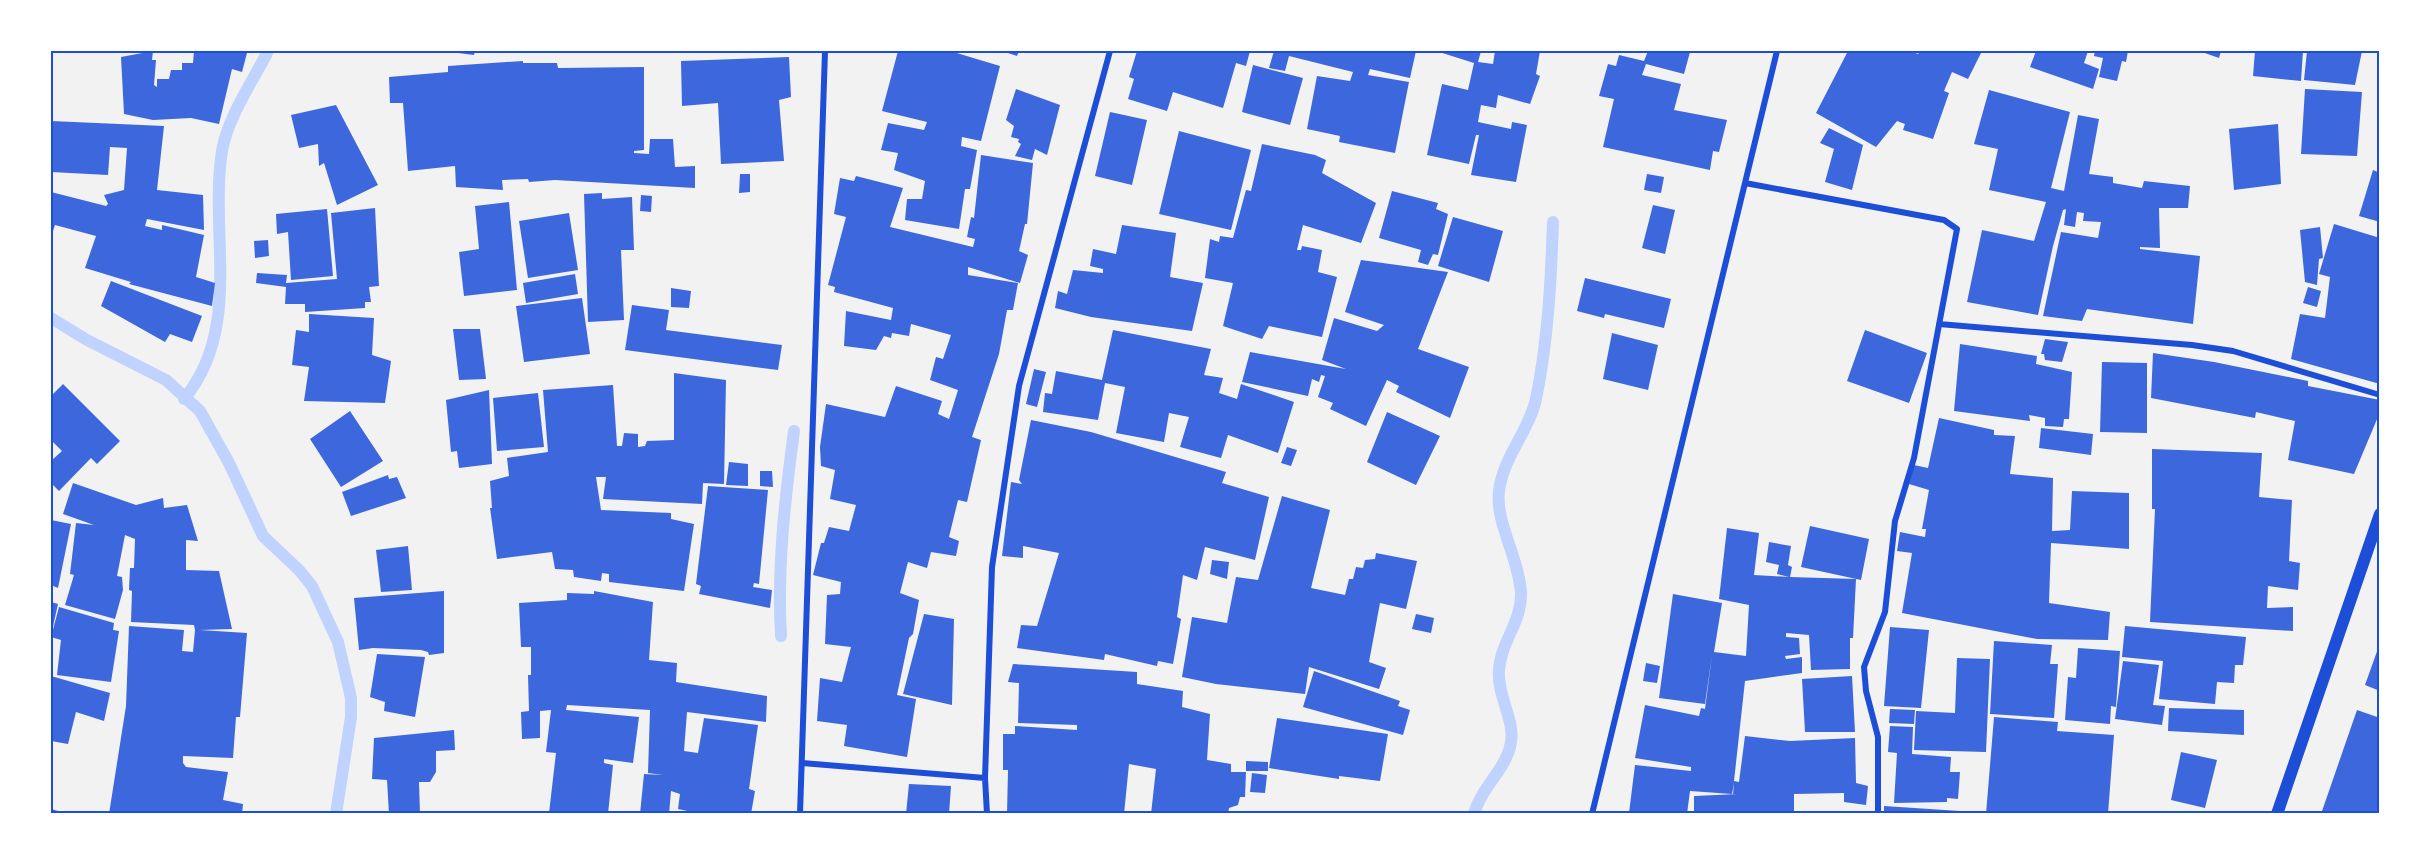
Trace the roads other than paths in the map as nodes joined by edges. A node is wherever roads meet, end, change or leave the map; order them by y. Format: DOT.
graph roads {
  1 [pos="825,51"];
  2 [pos="1110,51"];
  3 [pos="1777,51"];
  4 [pos="1745,183"];
  5 [pos="1939,324"];
  6 [pos="2380,395"];
  7 [pos="2380,514"];
  8 [pos="802,763"];
  9 [pos="985,778"];
  10 [pos="800,814"];
  11 [pos="987,814"];
  12 [pos="1592,814"];
  13 [pos="1878,814"];
  14 [pos="2277,814"];
  1 -- 8 [label="street"];
  2 -- 9 [label="street"];
  3 -- 4 [label="street"];
  4 -- 5 [label="street"];
  4 -- 12 [label="street"];
  5 -- 6 [label="street"];
  5 -- 13 [label="street"];
  7 -- 14 [label="main road"];
  8 -- 9 [label="street"];
  8 -- 10 [label="street"];
  9 -- 11 [label="street"];
}
